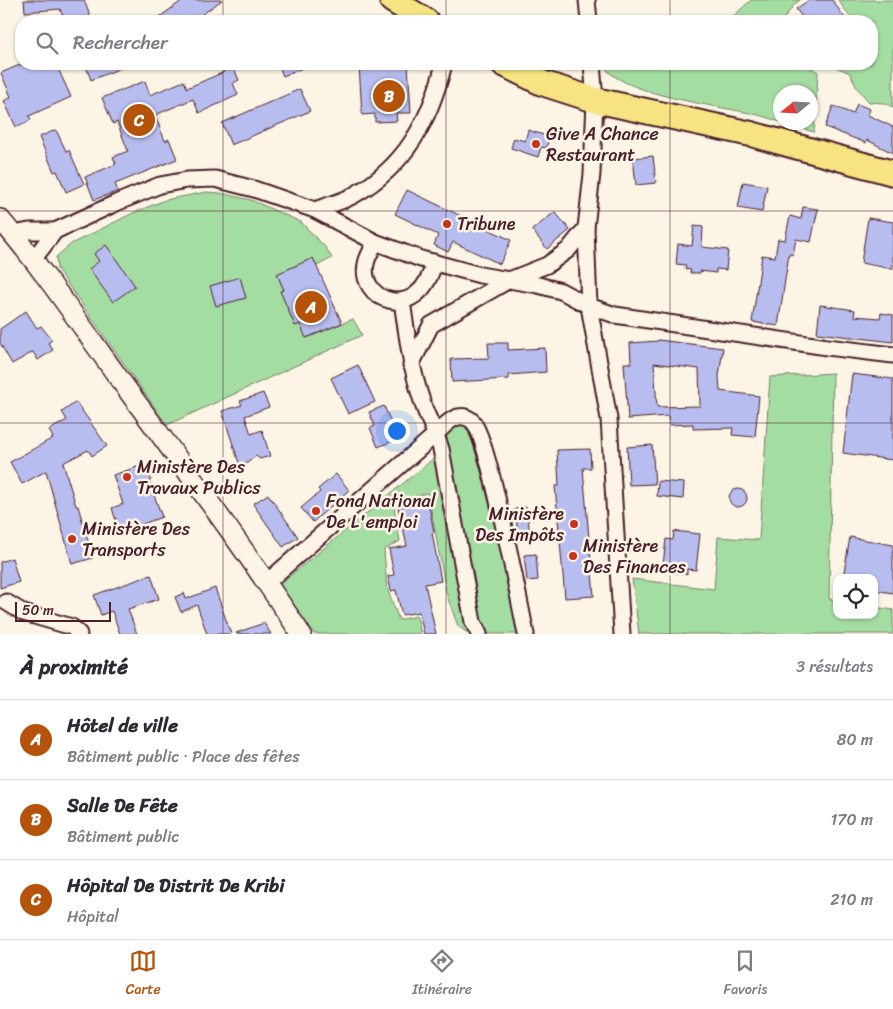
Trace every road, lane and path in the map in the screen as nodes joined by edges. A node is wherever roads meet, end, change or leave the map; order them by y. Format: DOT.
graph roads {
  1 [pos="392,0"];
  2 [pos="587,0"];
  3 [pos="416,15"];
  4 [pos="588,15"];
  5 [pos="442,70"];
  6 [pos="516,70"];
  7 [pos="592,70"];
  8 [pos="595,100"];
  9 [pos="893,173"];
  10 [pos="315,210"];
  11 [pos="0,219"];
  12 [pos="586,228"];
  13 [pos="55,231"];
  14 [pos="13,234"];
  15 [pos="375,242"];
  16 [pos="33,260"];
  17 [pos="434,262"];
  18 [pos="509,280"];
  19 [pos="402,301"];
  20 [pos="589,306"];
  21 [pos="893,355"];
  22 [pos="411,364"];
  23 [pos="436,434"];
  24 [pos="266,583"];
  25 [pos="6,602"];
  26 [pos="79,634"];
  27 [pos="301,634"];
  28 [pos="479,634"];
  29 [pos="526,634"];
  30 [pos="622,634"];
  1 -- 3 [label="main road"];
  2 -- 4 [label="street"];
  5 -- 10 [label="street"];
  6 -- 8 [label="main road"];
  7 -- 8 [label="street"];
  8 -- 9 [label="main road"];
  8 -- 12 [label="street"];
  10 -- 13 [label="street"];
  10 -- 15 [label="street"];
  11 -- 14 [label="street"];
  12 -- 18 [label="street"];
  12 -- 20 [label="street"];
  13 -- 14 [label="street"];
  13 -- 16 [label="street"];
  14 -- 16 [label="street"];
  15 -- 17 [label="street"];
  15 -- 19 [label="street"];
  16 -- 24 [label="street"];
  17 -- 18 [label="street"];
  17 -- 19 [label="street"];
  18 -- 20 [label="street"];
  18 -- 22 [label="street"];
  19 -- 22 [label="street"];
  20 -- 21 [label="street"];
  20 -- 30 [label="street"];
  22 -- 23 [label="street"];
  23 -- 24 [label="street"];
  23 -- 28 [label="street"];
  23 -- 29 [label="street"];
  24 -- 27 [label="street"];
  25 -- 26 [label="street"];
}
